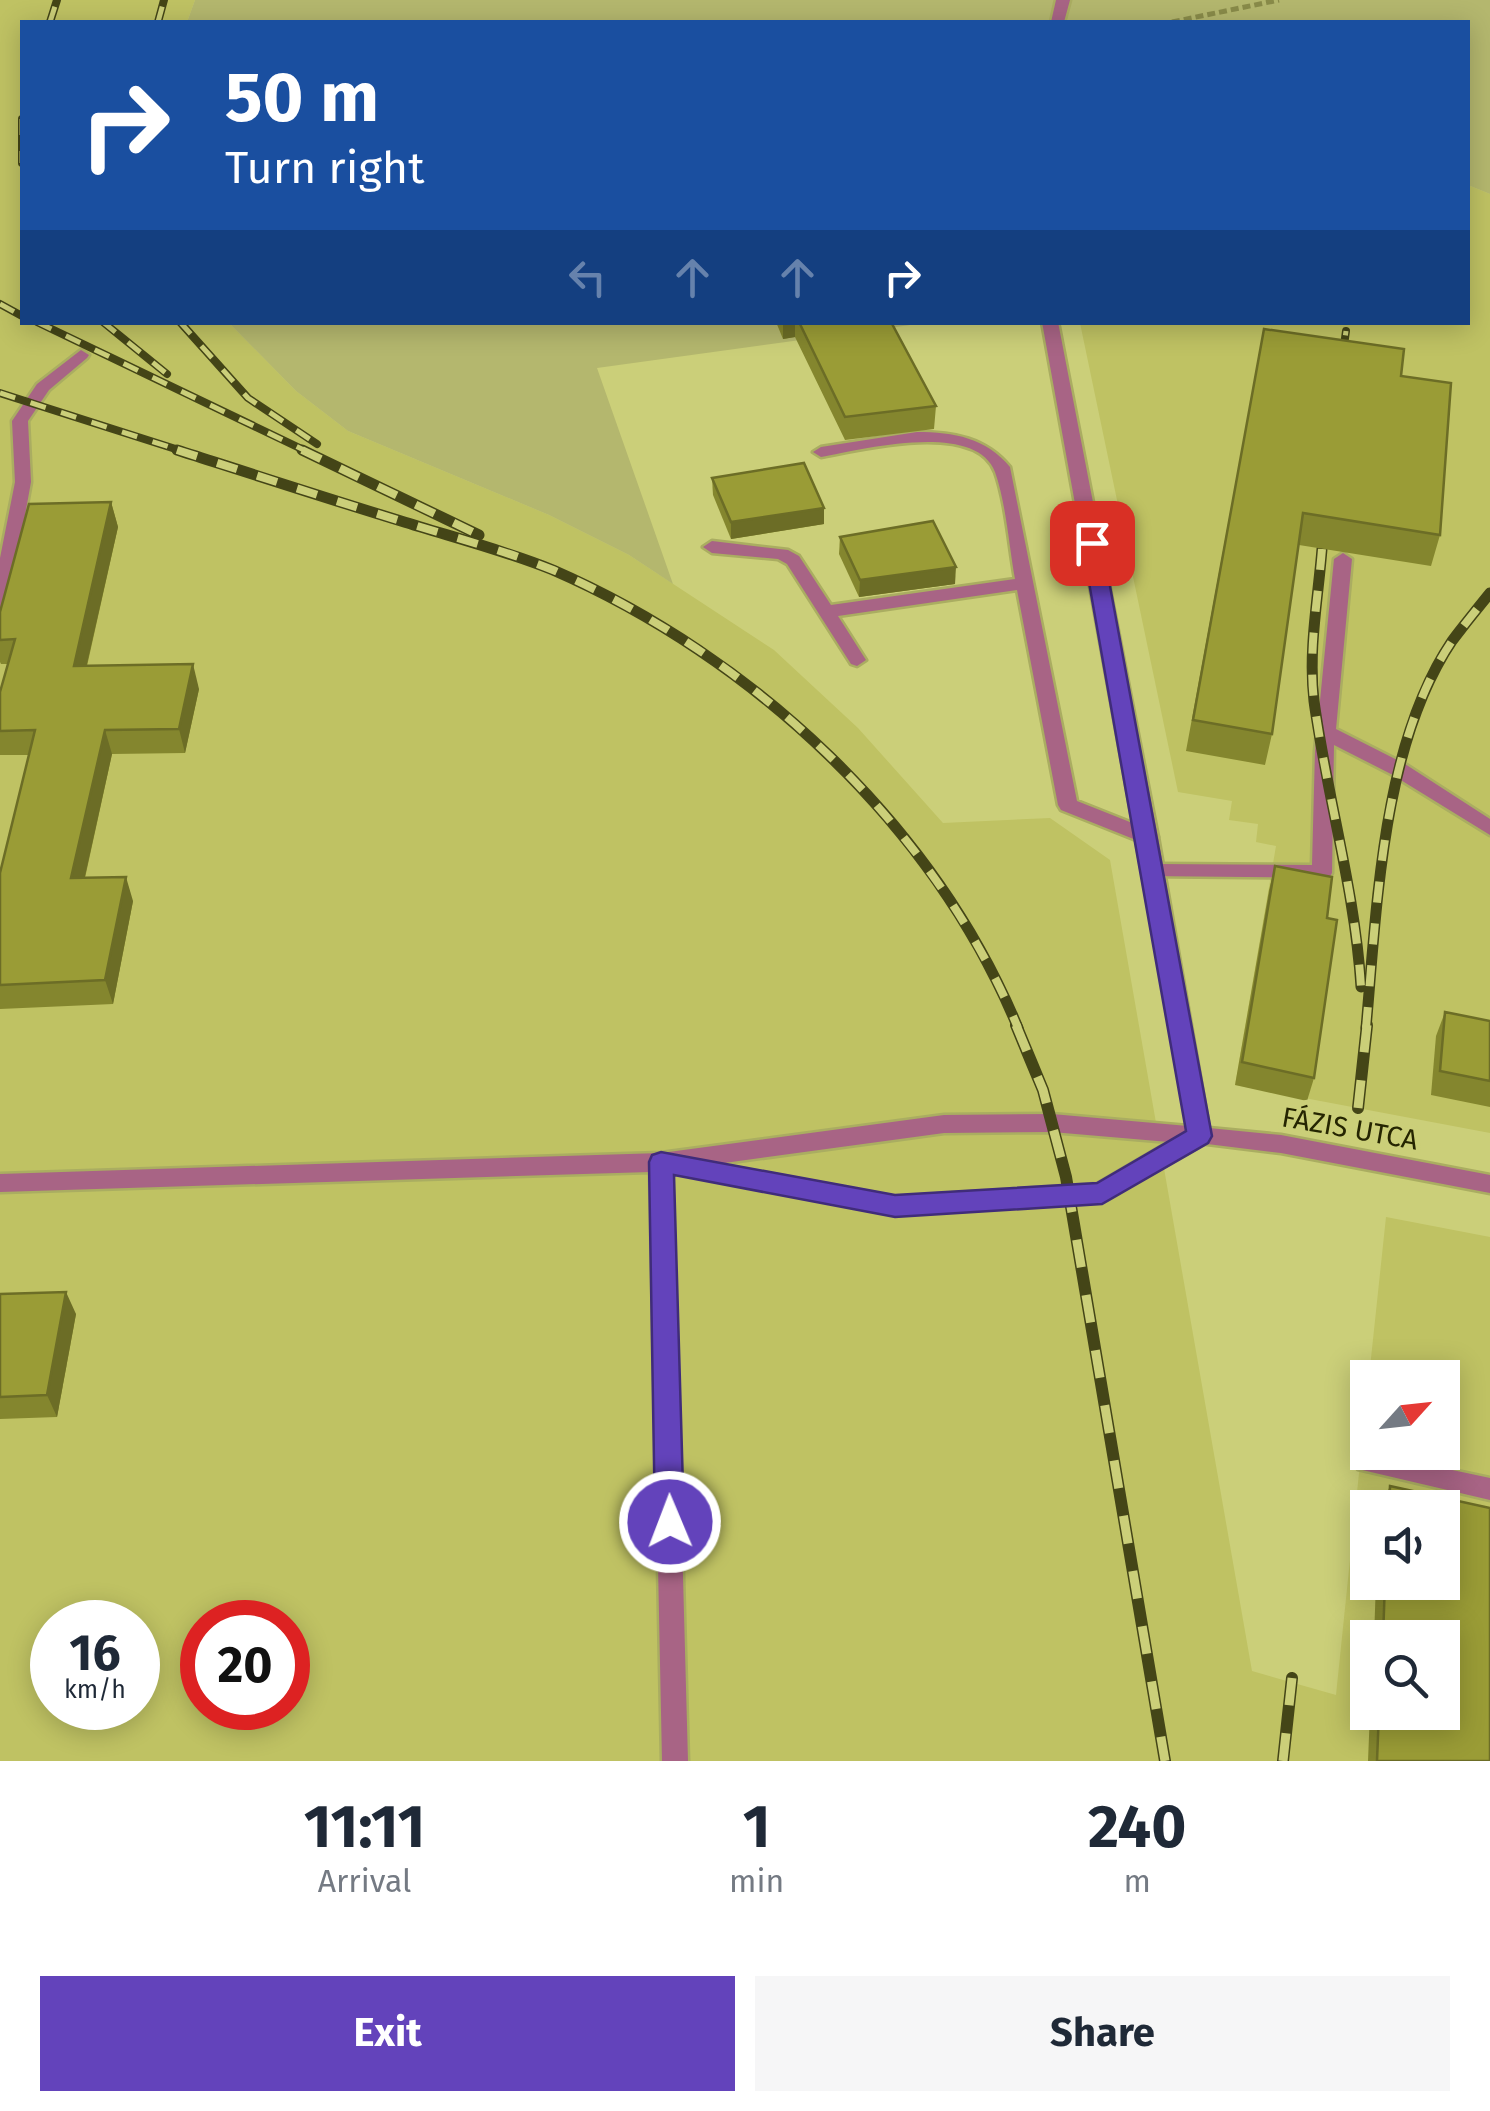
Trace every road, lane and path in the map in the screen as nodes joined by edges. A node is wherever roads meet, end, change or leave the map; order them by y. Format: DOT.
graph roads {
  1 [pos="1279,0"];
  2 [pos="1182,20"];
  3 [pos="1051,325"];
  4 [pos="81,355"];
  5 [pos="821,452"];
  6 [pos="712,548"];
  7 [pos="1343,559"];
  8 [pos="1024,583"];
  9 [pos="0,604"];
  10 [pos="826,612"];
  11 [pos="857,660"];
  12 [pos="1326,733"];
  13 [pos="1490,828"];
  14 [pos="1148,837"];
  15 [pos="1154,870"];
  16 [pos="1199,1136"];
  17 [pos="661,1162"];
  18 [pos="0,1183"];
  19 [pos="1490,1184"];
  20 [pos="1408,1470"];
  21 [pos="1490,1488"];
  22 [pos="675,1761"];
  1 -- 2 [label="path"];
  3 -- 14 [label="street"];
  4 -- 9 [label="street"];
  5 -- 8 [label="street"];
  6 -- 10 [label="street"];
  7 -- 12 [label="street"];
  8 -- 10 [label="street"];
  8 -- 14 [label="street"];
  10 -- 11 [label="street"];
  12 -- 13 [label="street"];
  12 -- 15 [label="street"];
  14 -- 15 [label="street"];
  15 -- 16 [label="street"];
  16 -- 17 [label="street, FÁZIS UTCA"];
  16 -- 17 [label="street"];
  16 -- 19 [label="street, FÁZIS UTCA"];
  17 -- 18 [label="street"];
  17 -- 22 [label="street"];
  20 -- 21 [label="street"];
}
